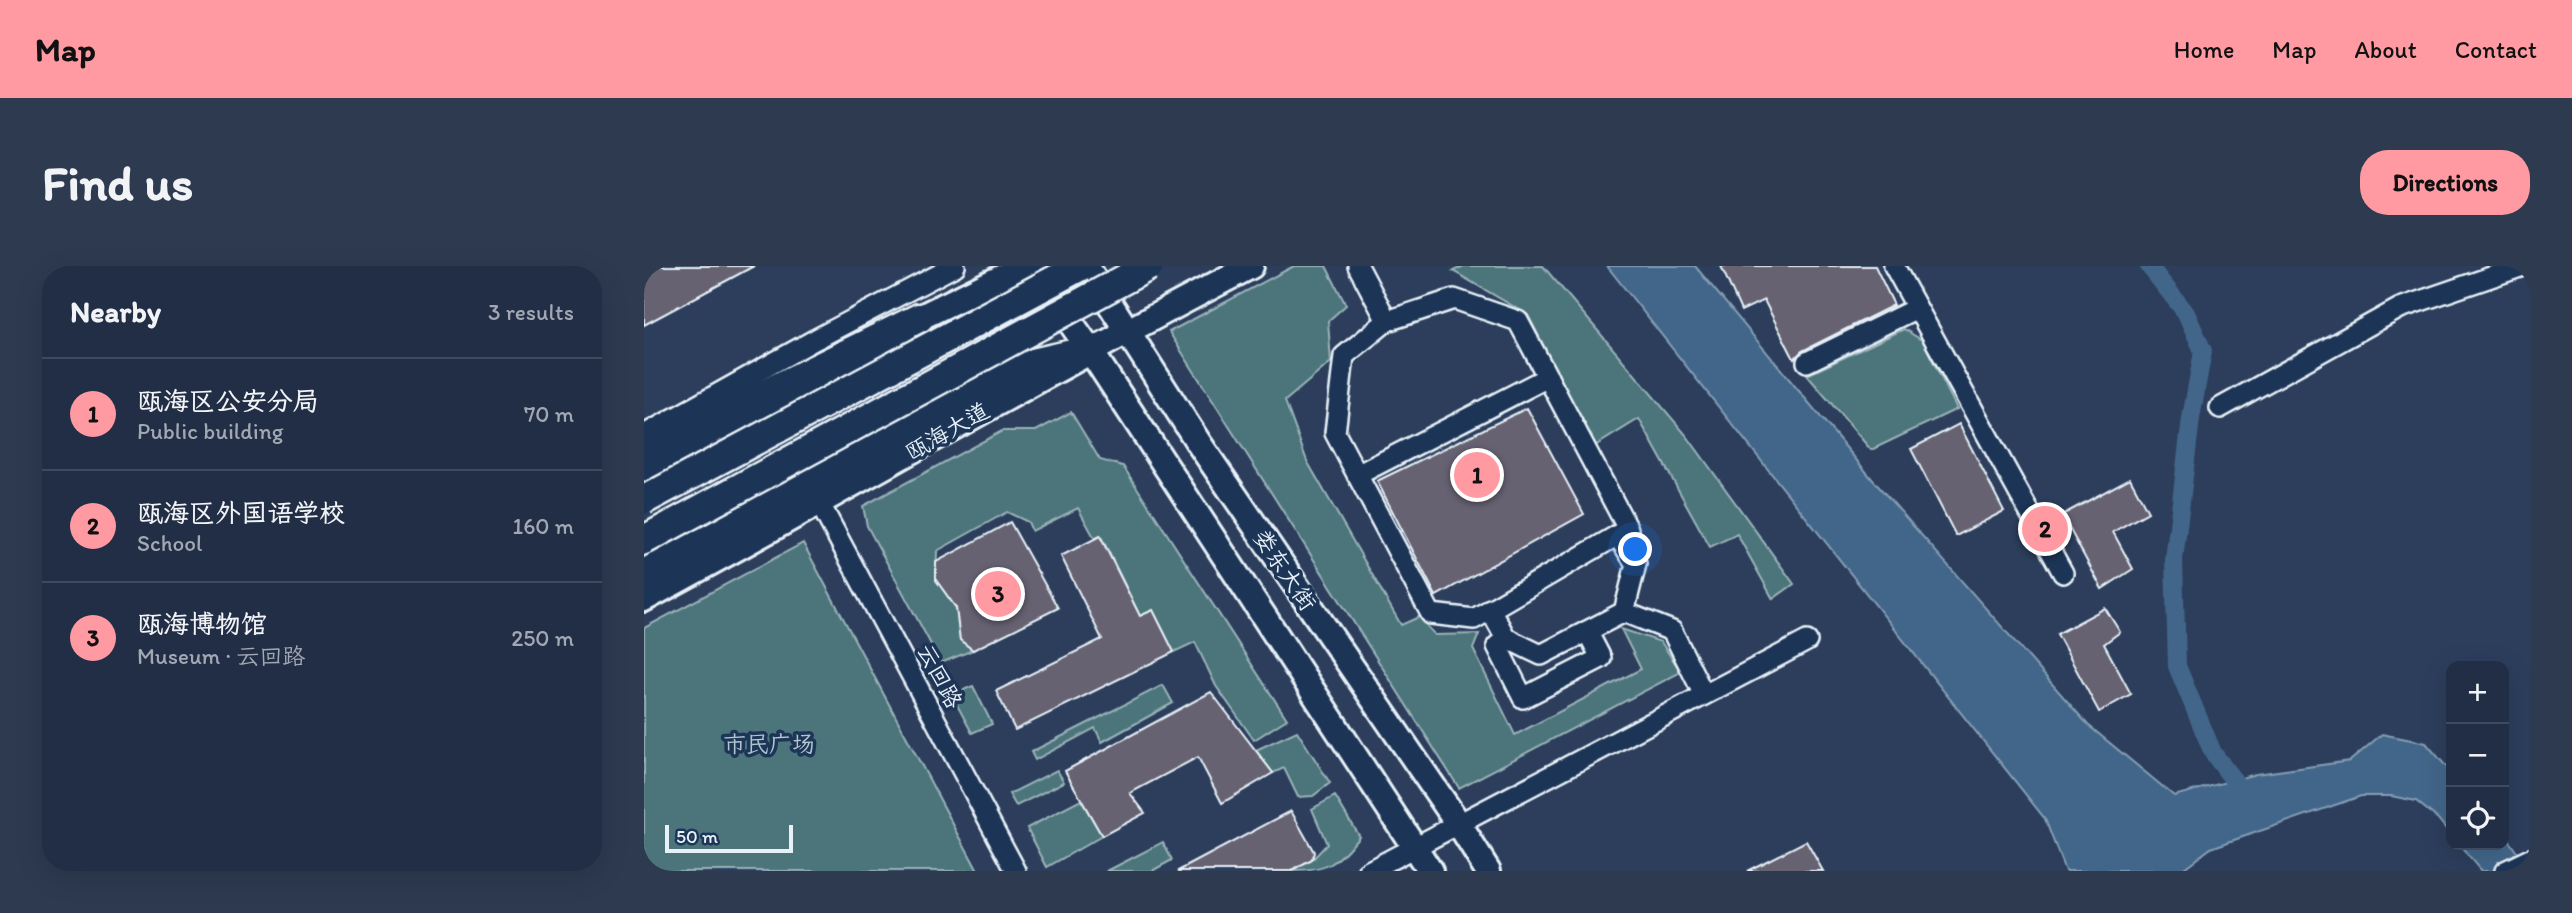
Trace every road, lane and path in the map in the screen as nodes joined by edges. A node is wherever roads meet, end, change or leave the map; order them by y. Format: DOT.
graph roads {
  1 [pos="955,266"];
  2 [pos="1025,266"];
  3 [pos="1031,266"];
  4 [pos="1081,266"];
  5 [pos="1086,266"];
  6 [pos="1149,266"];
  7 [pos="1251,266"];
  8 [pos="1358,266"];
  9 [pos="1894,266"];
  10 [pos="2523,266"];
  11 [pos="1917,308"];
  12 [pos="919,318"];
  13 [pos="1387,321"];
  14 [pos="1127,330"];
  15 [pos="1090,350"];
  16 [pos="1807,362"];
  17 [pos="1548,377"];
  18 [pos="2220,408"];
  19 [pos="644,435"];
  20 [pos="644,459"];
  21 [pos="1357,475"];
  22 [pos="644,480"];
  23 [pos="644,500"];
  24 [pos="820,504"];
  25 [pos="1617,535"];
  26 [pos="644,540"];
  27 [pos="2063,573"];
  28 [pos="644,574"];
  29 [pos="644,599"];
  30 [pos="1490,609"];
  31 [pos="1623,612"];
  32 [pos="1587,631"];
  33 [pos="1506,638"];
  34 [pos="1807,641"];
  35 [pos="1704,695"];
  36 [pos="1458,823"];
  37 [pos="1414,847"];
  38 [pos="2530,859"];
  39 [pos="1016,871"];
  40 [pos="1368,871"];
  41 [pos="1430,871"];
  42 [pos="1488,871"];
  43 [pos="2505,871"];
  1 -- 19 [label="street"];
  2 -- 12 [label="main road"];
  3 -- 15 [label="main road, 娄东大街"];
  4 -- 23 [label="highway, bridge"];
  5 -- 14 [label="main road, 娄东大街"];
  6 -- 26 [label="highway, 瓯海大道, bridge"];
  7 -- 14 [label="main road, 瓯海大道"];
  8 -- 13 [label="street"];
  9 -- 11 [label="street"];
  10 -- 18 [label="street"];
  11 -- 16 [label="street"];
  11 -- 27 [label="street"];
  12 -- 20 [label="highway"];
  12 -- 22 [label="main road"];
  13 -- 17 [label="street"];
  13 -- 21 [label="street"];
  14 -- 15 [label="main road, 瓯海大道"];
  14 -- 36 [label="main road, 娄东大街"];
  15 -- 24 [label="main road, 瓯海大道"];
  15 -- 28 [label="highway"];
  15 -- 37 [label="main road, 娄东大街"];
  17 -- 21 [label="street"];
  17 -- 25 [label="street"];
  21 -- 30 [label="street"];
  24 -- 29 [label="main road, 瓯海大道"];
  24 -- 39 [label="street, 云回路"];
  25 -- 30 [label="street"];
  25 -- 31 [label="street"];
  30 -- 33 [label="street"];
  31 -- 32 [label="street"];
  31 -- 35 [label="street"];
  32 -- 33 [label="street"];
  32 -- 33 [label="street"];
  34 -- 35 [label="street"];
  35 -- 36 [label="street"];
  36 -- 37 [label="street"];
  36 -- 42 [label="main road, 娄东大街"];
  37 -- 40 [label="street"];
  37 -- 41 [label="main road, 娄东大街"];
  38 -- 43 [label="street"];
}
